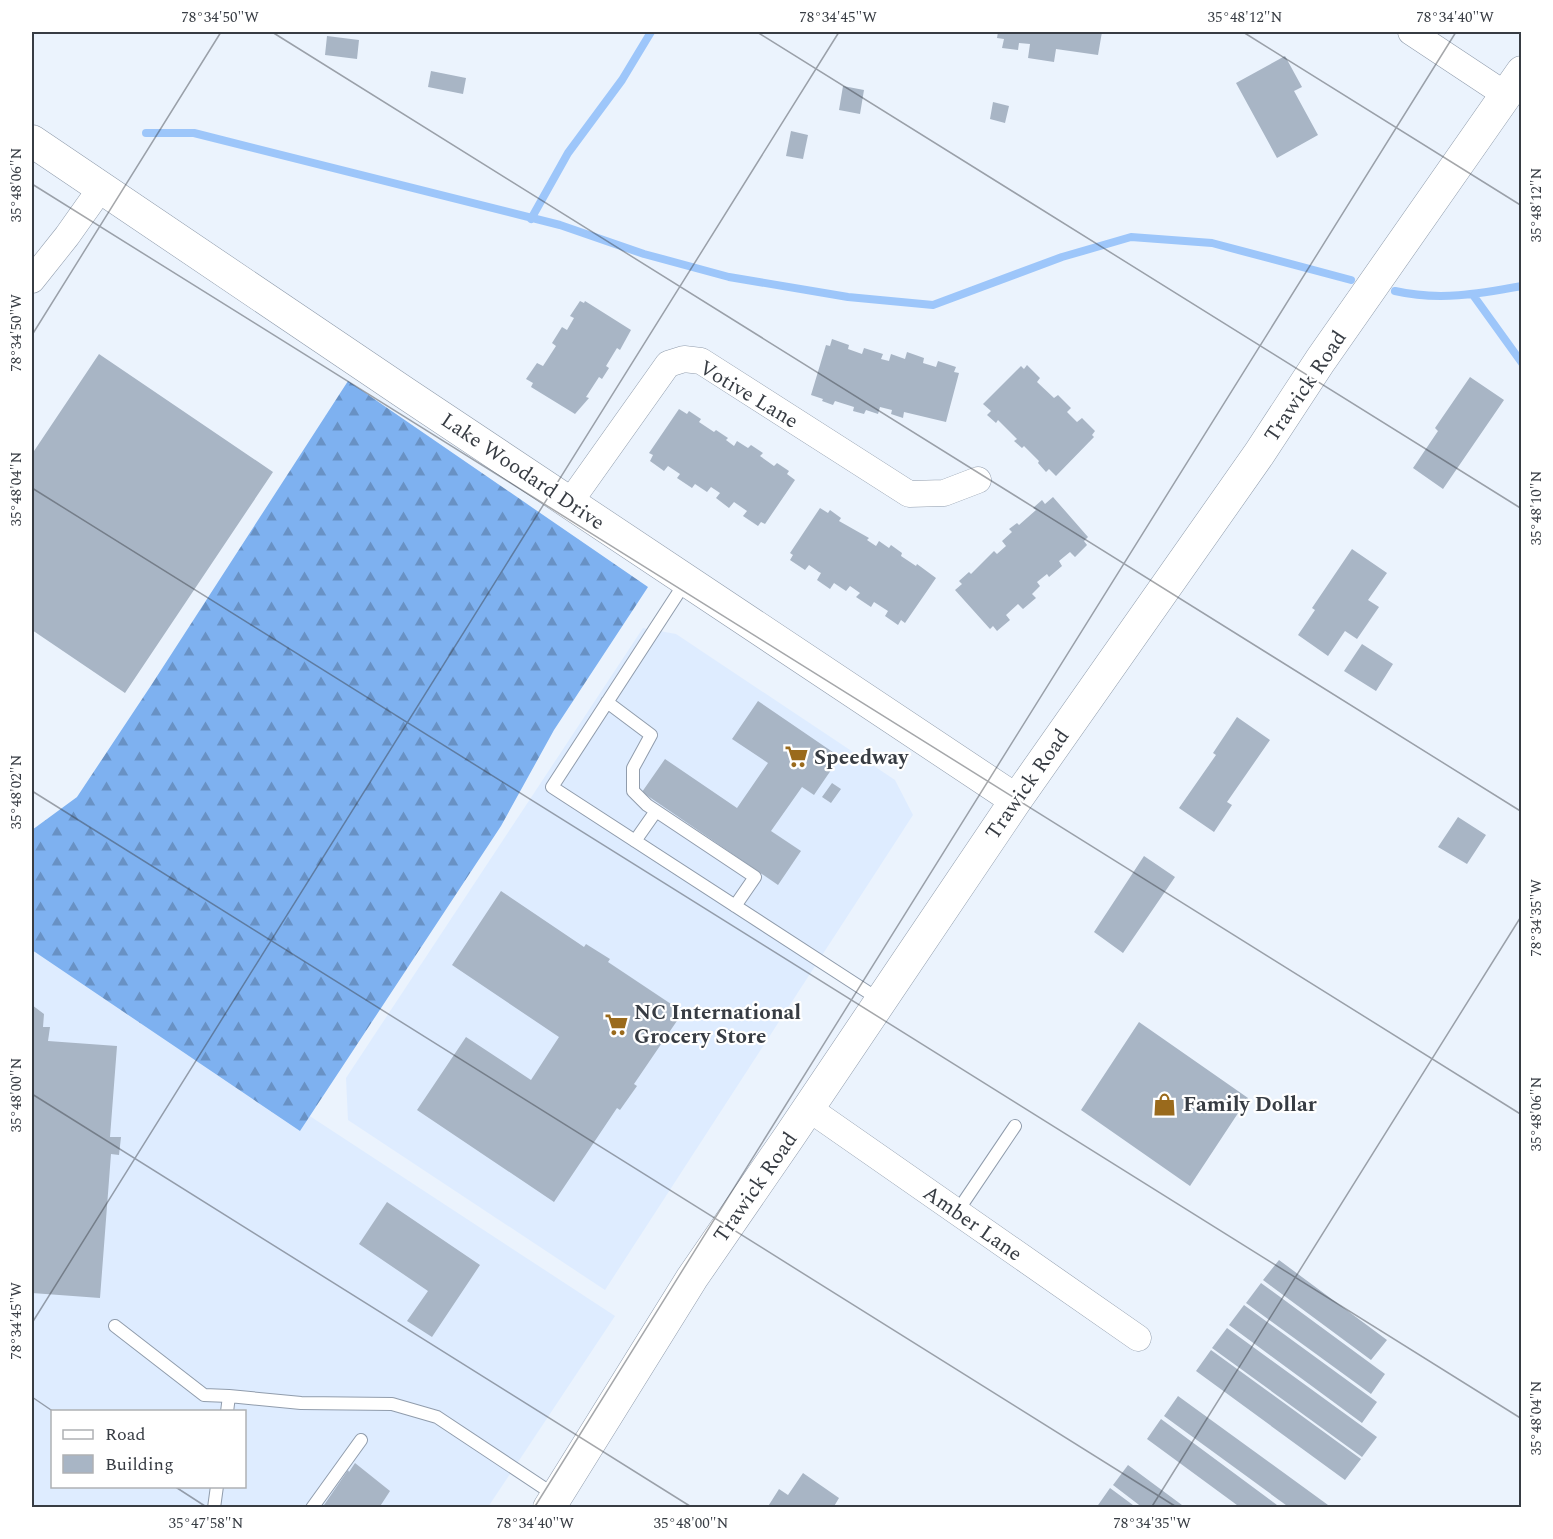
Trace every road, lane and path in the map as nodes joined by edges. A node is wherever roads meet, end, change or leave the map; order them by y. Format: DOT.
graph roads {
  1 [pos="1411,32"];
  2 [pos="1514,83"];
  3 [pos="32,141"];
  4 [pos="101,188"];
  5 [pos="32,280"];
  6 [pos="978,480"];
  7 [pos="570,502"];
  8 [pos="686,580"];
  9 [pos="606,702"];
  10 [pos="1016,800"];
  11 [pos="656,811"];
  12 [pos="635,841"];
  13 [pos="735,906"];
  14 [pos="881,1001"];
  15 [pos="808,1108"];
  16 [pos="1015,1126"];
  17 [pos="957,1212"];
  18 [pos="115,1326"];
  19 [pos="1138,1338"];
  20 [pos="230,1396"];
  21 [pos="227,1410"];
  22 [pos="361,1440"];
  23 [pos="217,1488"];
  24 [pos="552,1502"];
  25 [pos="214,1508"];
  26 [pos="312,1508"];
  1 -- 2 [label="street"];
  2 -- 10 [label="street, Trawick Road"];
  3 -- 4 [label="street, Lake Woodard Drive"];
  4 -- 5 [label="street"];
  4 -- 7 [label="street, Lake Woodard Drive"];
  6 -- 7 [label="street, Votive Lane"];
  7 -- 8 [label="street, Lake Woodard Drive"];
  8 -- 9 [label="lane"];
  8 -- 10 [label="street, Lake Woodard Drive"];
  9 -- 11 [label="lane"];
  9 -- 12 [label="lane"];
  10 -- 14 [label="street, Trawick Road"];
  11 -- 12 [label="lane"];
  11 -- 13 [label="lane"];
  12 -- 13 [label="lane"];
  13 -- 14 [label="lane"];
  14 -- 15 [label="street, Trawick Road"];
  15 -- 17 [label="street, Amber Lane"];
  15 -- 24 [label="street, Trawick Road"];
  16 -- 17 [label="lane"];
  17 -- 19 [label="street, Amber Lane"];
  18 -- 20 [label="lane"];
  20 -- 21 [label="lane"];
  20 -- 24 [label="lane"];
  22 -- 26 [label="lane"];
  23 -- 25 [label="lane"];
}
